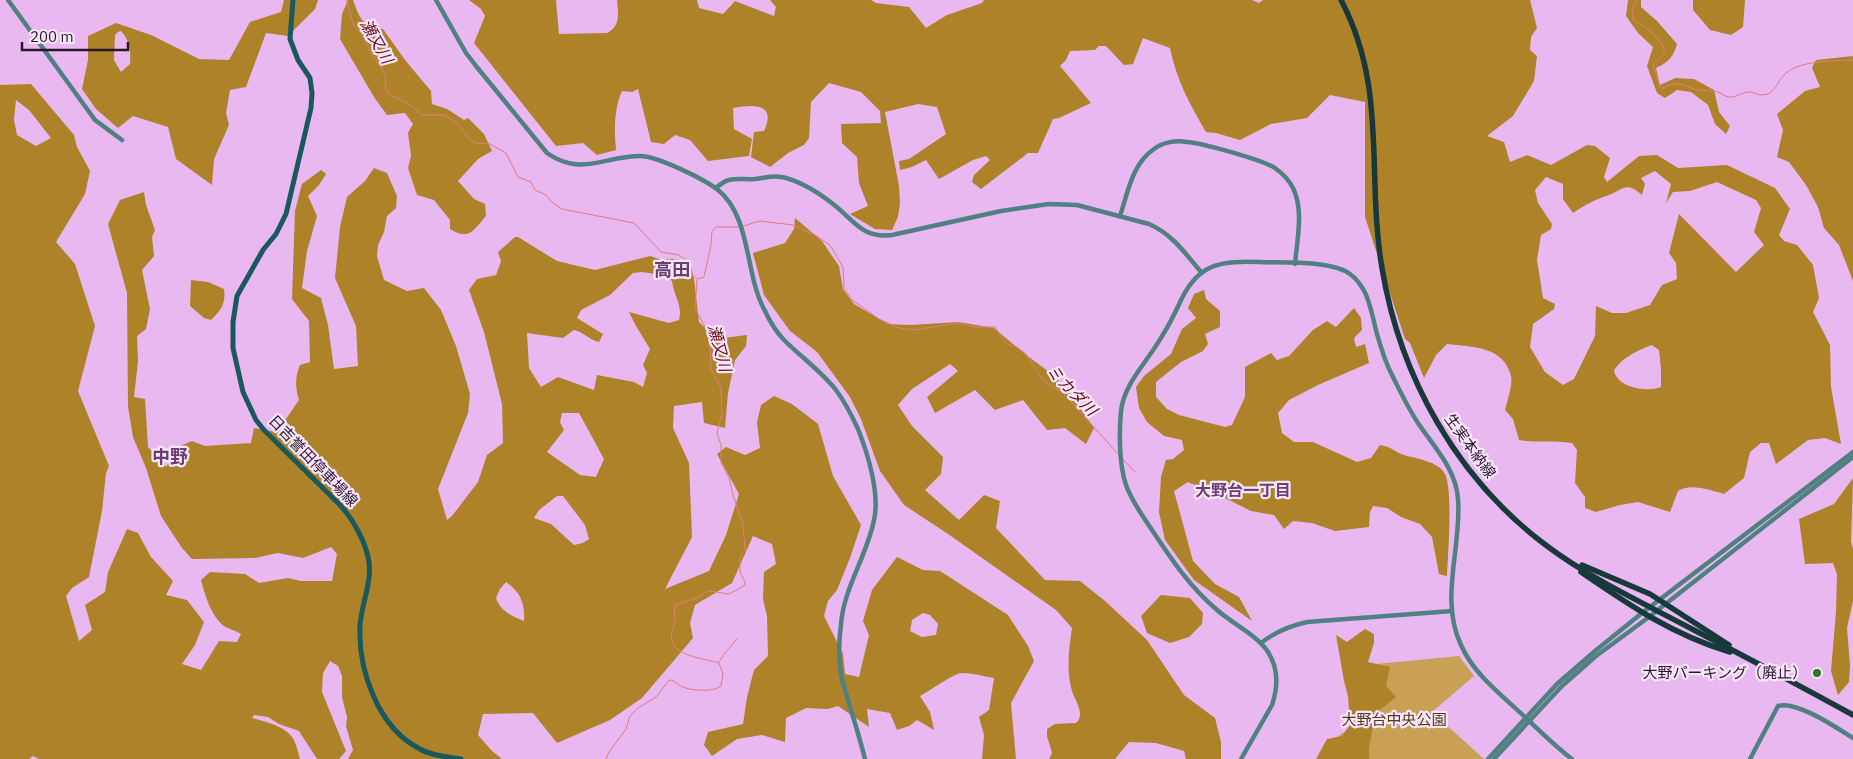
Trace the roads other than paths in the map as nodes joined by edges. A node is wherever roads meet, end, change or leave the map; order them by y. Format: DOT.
graph roads {
  1 [pos="8,0"];
  2 [pos="293,0"];
  3 [pos="436,0"];
  4 [pos="1341,0"];
  5 [pos="122,140"];
  6 [pos="716,188"];
  7 [pos="1120,216"];
  8 [pos="1295,264"];
  9 [pos="1201,272"];
  10 [pos="1853,454"];
  11 [pos="1564,558"];
  12 [pos="1662,602"];
  13 [pos="1452,611"];
  14 [pos="1642,613"];
  15 [pos="1648,617"];
  16 [pos="1261,643"];
  17 [pos="1743,655"];
  18 [pos="1853,715"];
  19 [pos="1528,719"];
  20 [pos="1853,738"];
  21 [pos="461,759"];
  22 [pos="865,759"];
  23 [pos="1241,759"];
  24 [pos="1488,759"];
  25 [pos="1494,759"];
  26 [pos="1572,759"];
  27 [pos="1750,759"];
  1 -- 5 [label="street"];
  2 -- 21 [label="main road, 日吉誉田停車場線"];
  3 -- 6 [label="street"];
  4 -- 11 [label="main road, 生実本納線"];
  6 -- 7 [label="street"];
  6 -- 22 [label="street"];
  7 -- 8 [label="street"];
  7 -- 9 [label="street"];
  8 -- 9 [label="street"];
  8 -- 13 [label="street"];
  9 -- 16 [label="street"];
  10 -- 12 [label="street"];
  11 -- 12 [label="main road"];
  11 -- 14 [label="main road"];
  11 -- 17 [label="main road, 生実本納線"];
  12 -- 14 [label="street"];
  12 -- 15 [label="street"];
  12 -- 17 [label="main road"];
  13 -- 16 [label="street"];
  13 -- 19 [label="street"];
  14 -- 15 [label="main road"];
  14 -- 19 [label="street"];
  15 -- 17 [label="main road"];
  15 -- 19 [label="street"];
  16 -- 23 [label="street"];
  17 -- 18 [label="main road, 生実本納線"];
  19 -- 24 [label="street"];
  19 -- 25 [label="street"];
  19 -- 26 [label="street"];
  20 -- 27 [label="street"];
}
